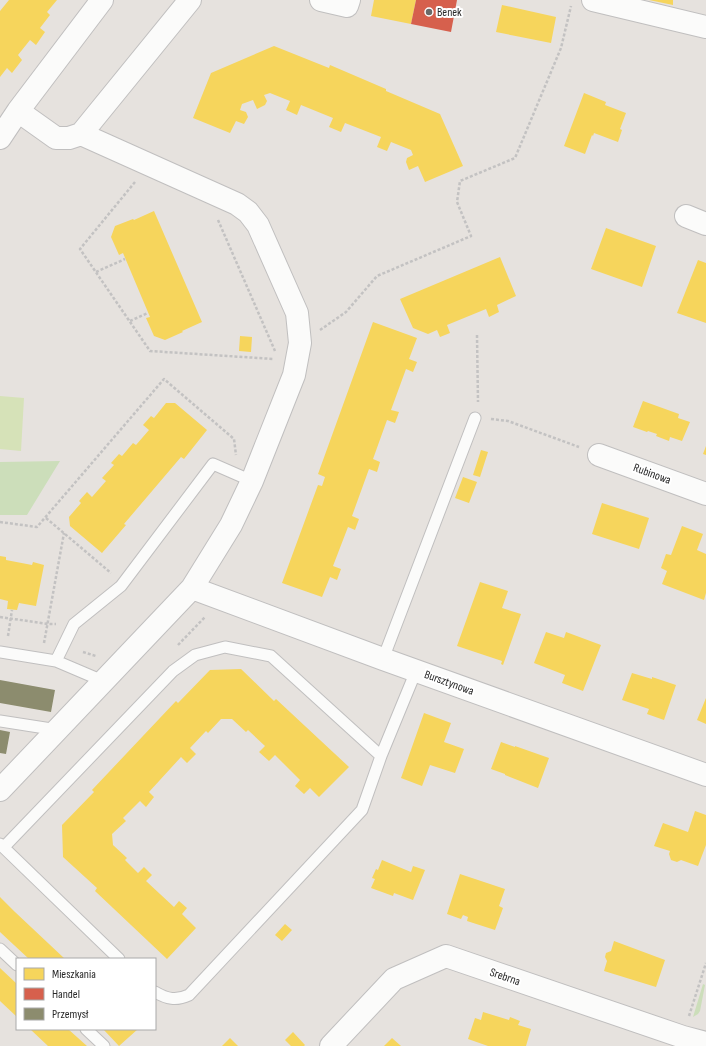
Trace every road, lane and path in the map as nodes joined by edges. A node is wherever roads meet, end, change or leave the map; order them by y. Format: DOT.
graph roads {
  1 [pos="102,0"];
  2 [pos="190,0"];
  3 [pos="321,0"];
  4 [pos="348,0"];
  5 [pos="573,0"];
  6 [pos="593,0"];
  7 [pos="706,27"];
  8 [pos="18,111"];
  9 [pos="81,134"];
  10 [pos="0,138"];
  11 [pos="137,179"];
  12 [pos="215,213"];
  13 [pos="125,259"];
  14 [pos="96,272"];
  15 [pos="148,313"];
  16 [pos="130,321"];
  17 [pos="315,333"];
  18 [pos="477,335"];
  19 [pos="475,418"];
  20 [pos="599,455"];
  21 [pos="243,477"];
  22 [pos="706,494"];
  23 [pos="46,518"];
  24 [pos="0,522"];
  25 [pos="64,533"];
  26 [pos="123,584"];
  27 [pos="192,588"];
  28 [pos="12,610"];
  29 [pos="208,614"];
  30 [pos="0,617"];
  31 [pos="11,619"];
  32 [pos="48,624"];
  33 [pos="74,624"];
  34 [pos="173,650"];
  35 [pos="2,652"];
  36 [pos="94,656"];
  37 [pos="101,657"];
  38 [pos="42,659"];
  39 [pos="383,659"];
  40 [pos="56,661"];
  41 [pos="416,671"];
  42 [pos="103,681"];
  43 [pos="0,721"];
  44 [pos="58,730"];
  45 [pos="380,756"];
  46 [pos="706,775"];
  47 [pos="0,790"];
  48 [pos="2,845"];
  49 [pos="0,950"];
  50 [pos="118,958"];
  51 [pos="706,963"];
  52 [pos="16,964"];
  53 [pos="156,992"];
  54 [pos="687,1022"];
  55 [pos="87,1030"];
  56 [pos="706,1043"];
  57 [pos="104,1046"];
  58 [pos="331,1046"];
  1 -- 8 [label="street"];
  2 -- 9 [label="street"];
  3 -- 4 [label="street"];
  5 -- 17 [label="path"];
  6 -- 7 [label="street"];
  8 -- 9 [label="street"];
  8 -- 10 [label="street"];
  9 -- 21 [label="street"];
  11 -- 14 [label="path"];
  12 -- 16 [label="path"];
  13 -- 14 [label="path"];
  14 -- 16 [label="path"];
  15 -- 16 [label="path"];
  18 -- 19 [label="path"];
  19 -- 20 [label="path"];
  19 -- 39 [label="lane"];
  20 -- 22 [label="street, Rubinowa"];
  21 -- 23 [label="path"];
  21 -- 26 [label="lane"];
  21 -- 27 [label="street"];
  23 -- 24 [label="path"];
  23 -- 25 [label="path"];
  25 -- 26 [label="path"];
  25 -- 32 [label="path"];
  26 -- 33 [label="lane"];
  27 -- 39 [label="street, Bursztynowa"];
  27 -- 42 [label="street"];
  28 -- 31 [label="path"];
  29 -- 34 [label="path"];
  30 -- 31 [label="path"];
  31 -- 32 [label="path"];
  31 -- 35 [label="path"];
  32 -- 33 [label="path"];
  32 -- 38 [label="path"];
  33 -- 40 [label="lane"];
  35 -- 38 [label="lane"];
  36 -- 37 [label="path"];
  38 -- 40 [label="lane"];
  39 -- 41 [label="street, Bursztynowa"];
  40 -- 42 [label="lane"];
  41 -- 45 [label="lane"];
  41 -- 46 [label="street, Bursztynowa"];
  42 -- 44 [label="street"];
  43 -- 44 [label="lane"];
  44 -- 47 [label="street"];
  45 -- 48 [label="lane"];
  45 -- 53 [label="lane"];
  48 -- 50 [label="lane"];
  49 -- 52 [label="lane"];
  51 -- 54 [label="path"];
  55 -- 57 [label="lane"];
  56 -- 58 [label="street, Srebrna"];
}
